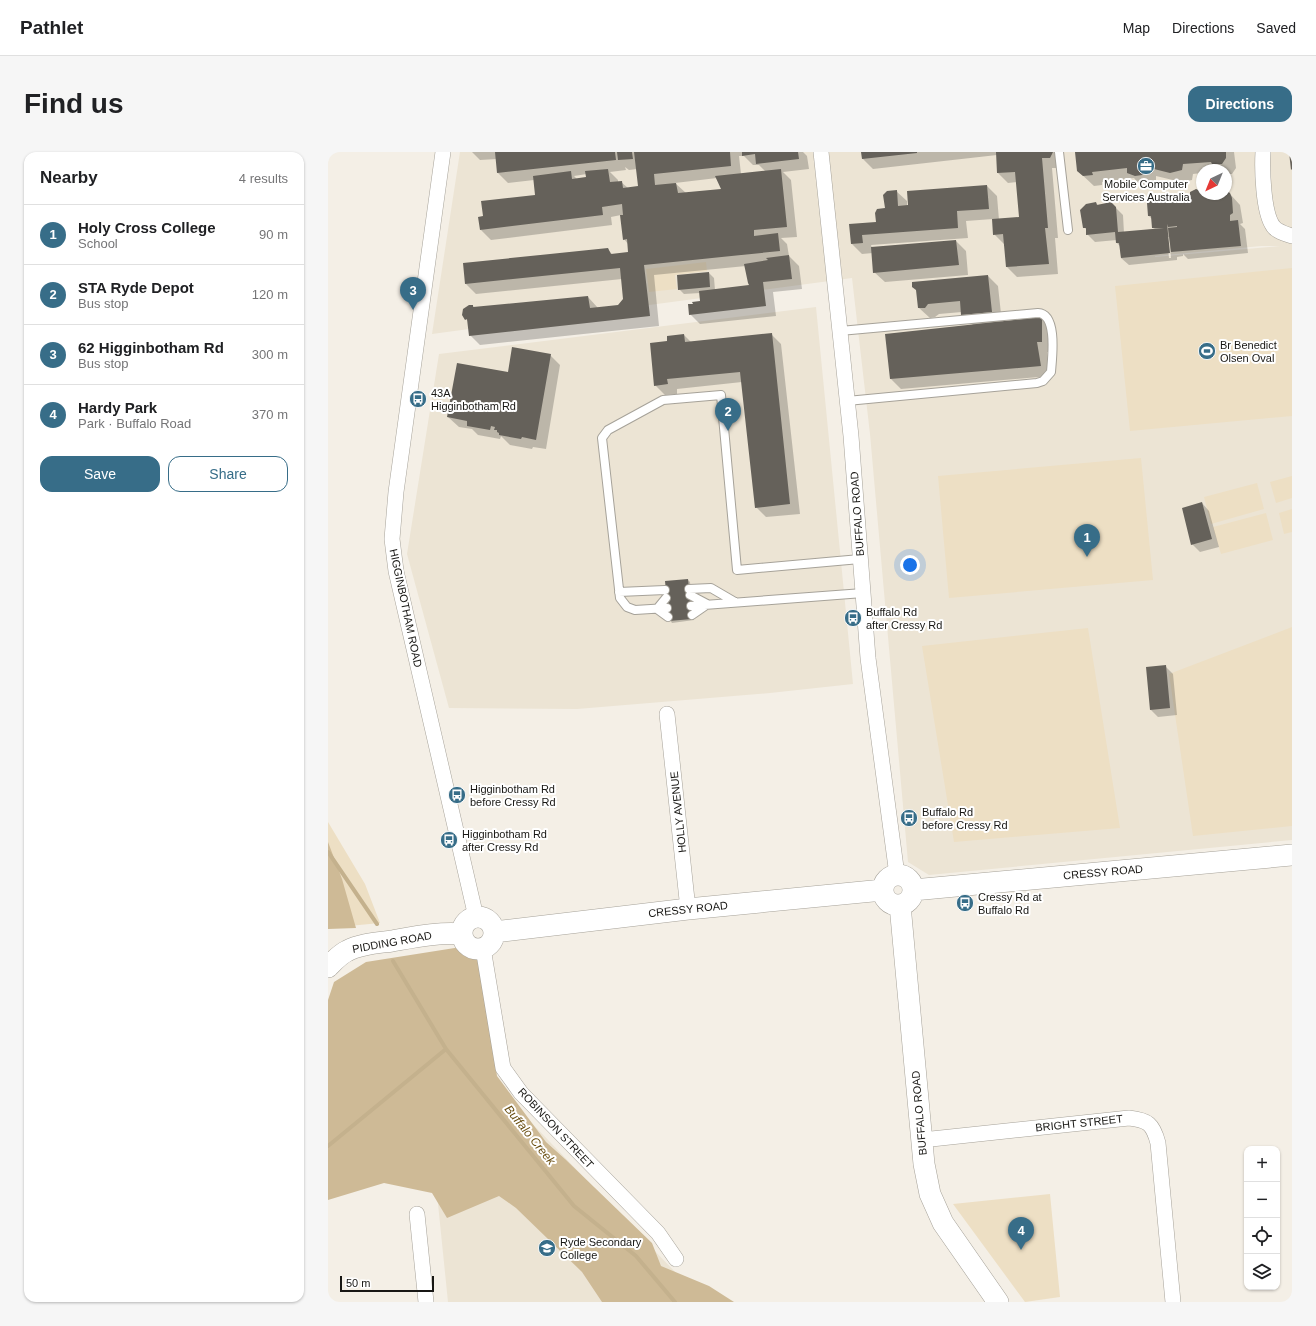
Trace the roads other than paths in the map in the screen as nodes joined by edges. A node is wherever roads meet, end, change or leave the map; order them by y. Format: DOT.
graph roads {
  1 [pos="443,152"];
  2 [pos="821,152"];
  3 [pos="1060,152"];
  4 [pos="1263,152"];
  5 [pos="1068,230"];
  6 [pos="1292,236"];
  7 [pos="840,331"];
  8 [pos="847,401"];
  9 [pos="860,559"];
  10 [pos="619,592"];
  11 [pos="863,593"];
  12 [pos="736,602"];
  13 [pos="707,604"];
  14 [pos="667,608"];
  15 [pos="657,609"];
  16 [pos="691,610"];
  17 [pos="668,617"];
  18 [pos="667,714"];
  19 [pos="1292,855"];
  20 [pos="897,875"];
  21 [pos="883,890"];
  22 [pos="906,897"];
  23 [pos="688,909"];
  24 [pos="476,917"];
  25 [pos="462,934"];
  26 [pos="489,940"];
  27 [pos="328,967"];
  28 [pos="922,1140"];
  29 [pos="417,1214"];
  30 [pos="676,1259"];
  31 [pos="426,1302"];
  32 [pos="998,1302"];
  33 [pos="1173,1302"];
  1 -- 24 [label="street, HIGGINBOTHAM ROAD"];
  2 -- 7 [label="street, BUFFALO ROAD"];
  3 -- 5 [label="lane"];
  4 -- 6 [label="street"];
  7 -- 8 [label="street, BUFFALO ROAD"];
  7 -- 8 [label="lane"];
  8 -- 9 [label="street, BUFFALO ROAD"];
  9 -- 10 [label="lane"];
  9 -- 11 [label="street, BUFFALO ROAD"];
  10 -- 15 [label="lane"];
  10 -- 15 [label="lane"];
  11 -- 12 [label="lane"];
  11 -- 20 [label="street, BUFFALO ROAD"];
  12 -- 13 [label="lane"];
  12 -- 13 [label="lane"];
  13 -- 16 [label="lane"];
  14 -- 15 [label="lane"];
  15 -- 17 [label="lane"];
  18 -- 23 [label="street, HOLLY AVENUE"];
  19 -- 22 [label="street, CRESSY ROAD"];
  20 -- 21 [label="street"];
  20 -- 22 [label="street"];
  21 -- 22 [label="street"];
  21 -- 23 [label="street, CRESSY ROAD"];
  22 -- 28 [label="street, BUFFALO ROAD"];
  23 -- 26 [label="street, CRESSY ROAD"];
  24 -- 25 [label="street"];
  24 -- 26 [label="street"];
  25 -- 26 [label="street"];
  25 -- 27 [label="street, PIDDING ROAD"];
  26 -- 30 [label="street, ROBINSON STREET"];
  28 -- 32 [label="street, BUFFALO ROAD"];
  28 -- 33 [label="street, BRIGHT STREET"];
  29 -- 31 [label="street"];
}
